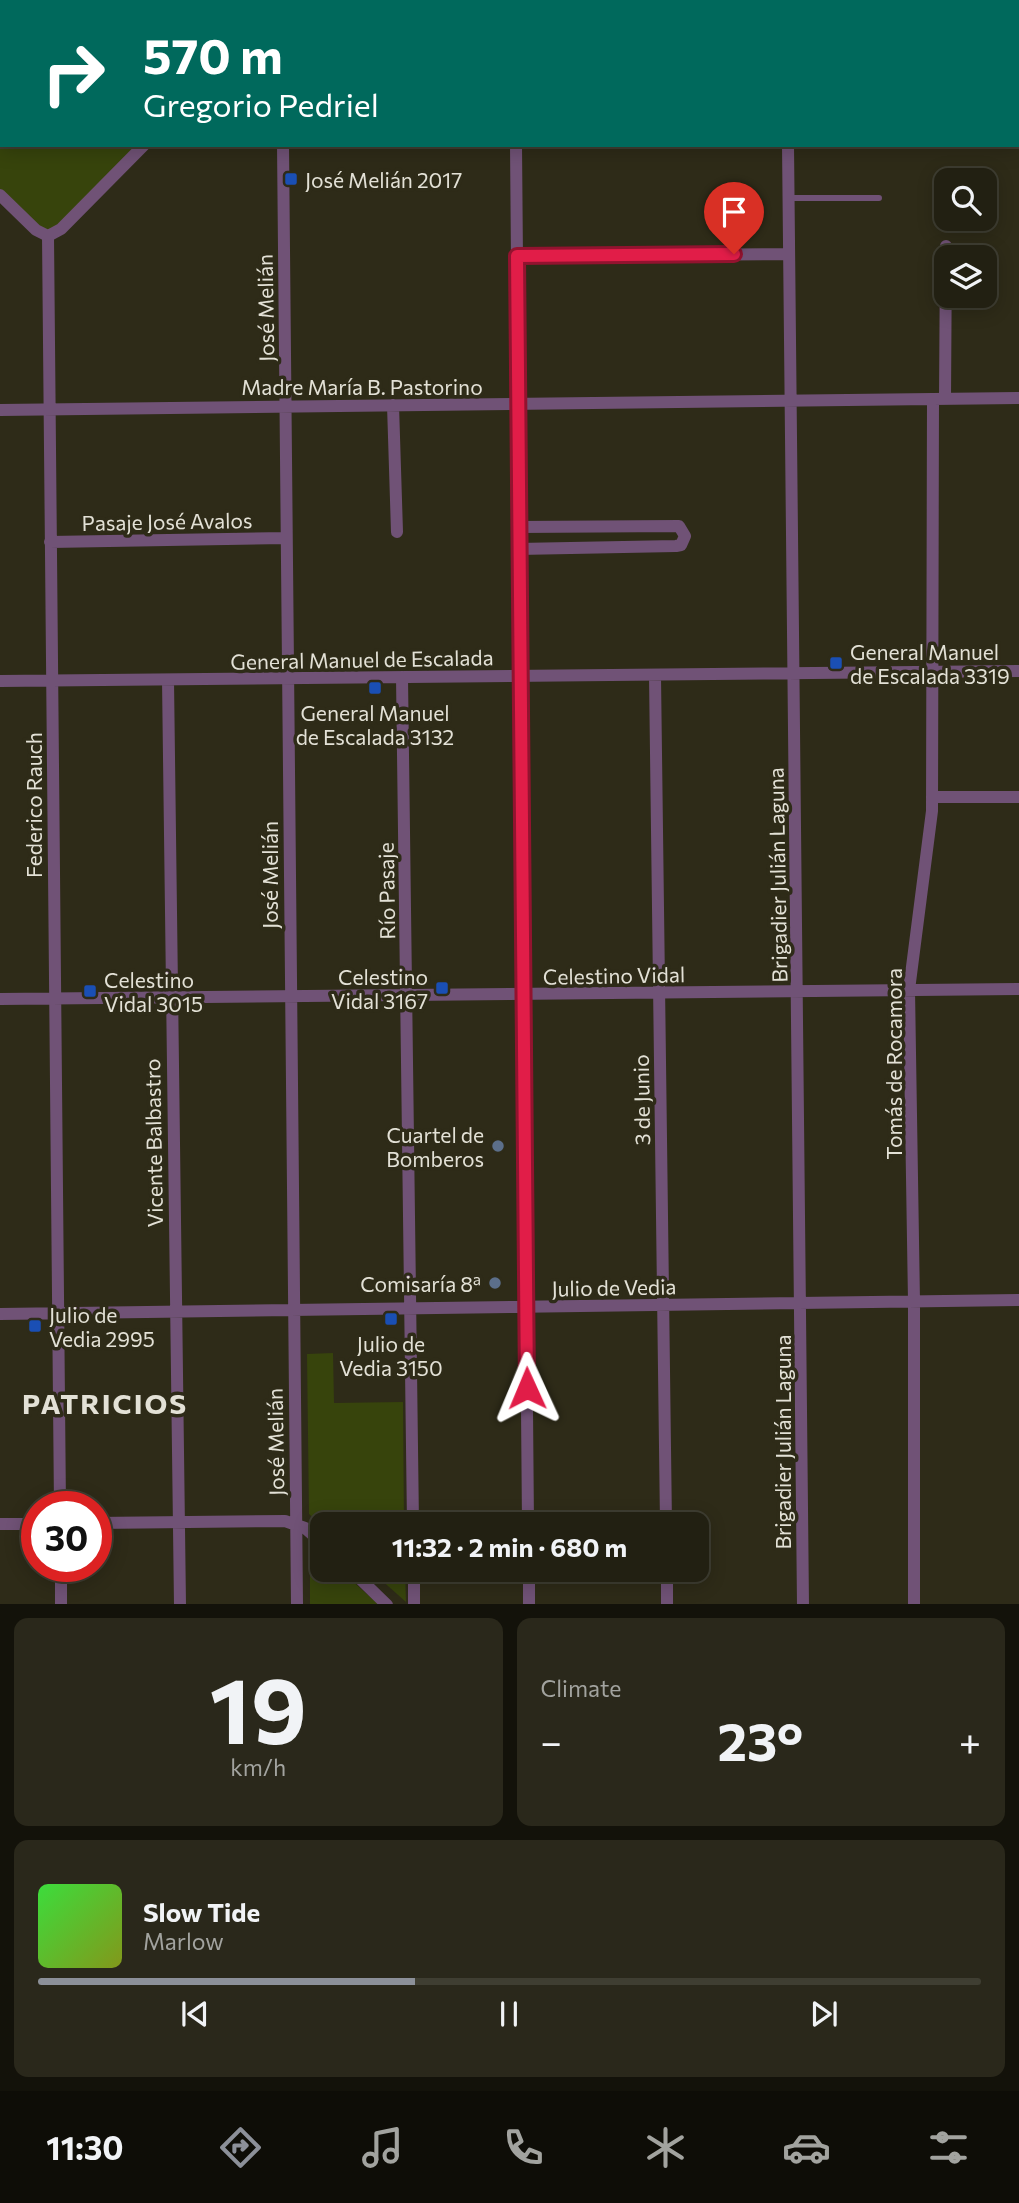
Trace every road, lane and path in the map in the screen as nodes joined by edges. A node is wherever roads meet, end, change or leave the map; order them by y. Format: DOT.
graph roads {
  1 [pos="142,147"];
  2 [pos="283,147"];
  3 [pos="516,147"];
  4 [pos="788,147"];
  5 [pos="0,195"];
  6 [pos="788,198"];
  7 [pos="879,198"];
  8 [pos="48,236"];
  9 [pos="788,254"];
  10 [pos="517,256"];
  11 [pos="943,308"];
  12 [pos="1019,398"];
  13 [pos="939,399"];
  14 [pos="791,400"];
  15 [pos="517,404"];
  16 [pos="285,405"];
  17 [pos="393,405"];
  18 [pos="0,410"];
  19 [pos="49,410"];
  20 [pos="518,527"];
  21 [pos="397,532"];
  22 [pos="285,538"];
  23 [pos="50,542"];
  24 [pos="518,549"];
  25 [pos="1019,671"];
  26 [pos="931,672"];
  27 [pos="794,675"];
  28 [pos="655,676"];
  29 [pos="402,677"];
  30 [pos="521,677"];
  31 [pos="286,679"];
  32 [pos="168,680"];
  33 [pos="0,681"];
  34 [pos="51,681"];
  35 [pos="932,797"];
  36 [pos="1019,797"];
  37 [pos="1019,989"];
  38 [pos="909,990"];
  39 [pos="797,992"];
  40 [pos="659,994"];
  41 [pos="523,995"];
  42 [pos="289,996"];
  43 [pos="406,996"];
  44 [pos="170,998"];
  45 [pos="0,999"];
  46 [pos="53,999"];
  47 [pos="1019,1300"];
  48 [pos="914,1302"];
  49 [pos="800,1303"];
  50 [pos="663,1306"];
  51 [pos="526,1307"];
  52 [pos="410,1309"];
  53 [pos="292,1310"];
  54 [pos="174,1312"];
  55 [pos="0,1314"];
  56 [pos="56,1314"];
  57 [pos="60,1491"];
  58 [pos="413,1512"];
  59 [pos="528,1512"];
  60 [pos="666,1512"];
  61 [pos="179,1522"];
  62 [pos="112,1523"];
  63 [pos="296,1523"];
  64 [pos="0,1524"];
  65 [pos="21,1524"];
  66 [pos="310,1533"];
  67 [pos="61,1582"];
  68 [pos="363,1582"];
  69 [pos="414,1582"];
  70 [pos="529,1582"];
  71 [pos="667,1582"];
  72 [pos="61,1604"];
  73 [pos="180,1604"];
  74 [pos="297,1604"];
  75 [pos="386,1604"];
  76 [pos="414,1604"];
  77 [pos="529,1604"];
  78 [pos="667,1604"];
  79 [pos="803,1604"];
  80 [pos="915,1604"];
  1 -- 8 [label="street"];
  2 -- 16 [label="street, José Melián"];
  3 -- 10 [label="street"];
  4 -- 6 [label="street, Brigadier Julián Laguna"];
  5 -- 8 [label="street"];
  6 -- 7 [label="lane"];
  6 -- 9 [label="street, Brigadier Julián Laguna"];
  8 -- 19 [label="street, Federico Rauch"];
  9 -- 10 [label="street"];
  9 -- 14 [label="street, Brigadier Julián Laguna"];
  10 -- 15 [label="street"];
  11 -- 13 [label="street, Tomás de Rocamora"];
  12 -- 13 [label="street, Madre María B. Pastorino"];
  13 -- 14 [label="street, Madre María B. Pastorino"];
  13 -- 26 [label="street, Tomás de Rocamora"];
  14 -- 15 [label="street, Madre María B. Pastorino"];
  14 -- 27 [label="street, Brigadier Julián Laguna"];
  15 -- 17 [label="street, Madre María B. Pastorino"];
  15 -- 20 [label="street"];
  16 -- 17 [label="street, Madre María B. Pastorino"];
  16 -- 19 [label="street, Madre María B. Pastorino"];
  16 -- 22 [label="street, José Melián"];
  17 -- 21 [label="street"];
  18 -- 19 [label="street, Madre María B. Pastorino"];
  19 -- 23 [label="street, Federico Rauch"];
  20 -- 24 [label="street"];
  20 -- 24 [label="street"];
  22 -- 23 [label="street, Pasaje José Avalos"];
  22 -- 31 [label="street, José Melián"];
  23 -- 34 [label="street, Federico Rauch"];
  24 -- 30 [label="street"];
  25 -- 26 [label="street, General Manuel de Escalada"];
  26 -- 27 [label="street, General Manuel de Escalada"];
  26 -- 35 [label="street, Tomás de Rocamora"];
  27 -- 28 [label="street, General Manuel de Escalada"];
  27 -- 39 [label="street, Brigadier Julián Laguna"];
  28 -- 30 [label="street, General Manuel de Escalada"];
  28 -- 40 [label="street, 3 de Junio"];
  29 -- 30 [label="street, General Manuel de Escalada"];
  29 -- 31 [label="street, General Manuel de Escalada"];
  29 -- 43 [label="street, Río Pasaje"];
  30 -- 41 [label="street"];
  31 -- 32 [label="street, General Manuel de Escalada"];
  31 -- 42 [label="street, José Melián"];
  32 -- 34 [label="street, General Manuel de Escalada"];
  32 -- 44 [label="street, Vicente Balbastro"];
  33 -- 34 [label="street, General Manuel de Escalada"];
  34 -- 46 [label="street, Federico Rauch"];
  35 -- 36 [label="street"];
  35 -- 38 [label="street, Tomás de Rocamora"];
  37 -- 38 [label="street, Celestino Vidal"];
  38 -- 39 [label="street, Celestino Vidal"];
  38 -- 48 [label="street, Tomás de Rocamora"];
  39 -- 40 [label="street, Celestino Vidal"];
  39 -- 49 [label="street, Brigadier Julián Laguna"];
  40 -- 41 [label="street, Celestino Vidal"];
  40 -- 50 [label="street, 3 de Junio"];
  41 -- 43 [label="street, Celestino Vidal"];
  41 -- 51 [label="street"];
  42 -- 43 [label="street, Celestino Vidal"];
  42 -- 44 [label="street, Celestino Vidal"];
  42 -- 53 [label="street, José Melián"];
  43 -- 52 [label="street, Río Pasaje"];
  44 -- 46 [label="street, Celestino Vidal"];
  44 -- 54 [label="street, Vicente Balbastro"];
  45 -- 46 [label="street, Celestino Vidal"];
  46 -- 56 [label="street, Federico Rauch"];
  47 -- 48 [label="street, Julio de Vedia"];
  48 -- 49 [label="street, Julio de Vedia"];
  48 -- 80 [label="street, Tomás de Rocamora"];
  49 -- 50 [label="street, Julio de Vedia"];
  49 -- 79 [label="street, Brigadier Julián Laguna"];
  50 -- 51 [label="street, Julio de Vedia"];
  50 -- 60 [label="street, 3 de Junio"];
  51 -- 52 [label="street, Julio de Vedia"];
  51 -- 59 [label="street"];
  52 -- 53 [label="street, Julio de Vedia"];
  52 -- 58 [label="street, Río Pasaje"];
  53 -- 54 [label="street, Julio de Vedia"];
  53 -- 63 [label="street, José Melián"];
  54 -- 56 [label="street, Julio de Vedia"];
  54 -- 61 [label="street, Vicente Balbastro"];
  55 -- 56 [label="street, Julio de Vedia"];
  56 -- 57 [label="street, Federico Rauch"];
  61 -- 62 [label="street"];
  61 -- 63 [label="street"];
  61 -- 73 [label="street, Vicente Balbastro"];
  63 -- 66 [label="street"];
  63 -- 74 [label="street, José Melián"];
  64 -- 65 [label="street"];
  67 -- 72 [label="street"];
  68 -- 75 [label="street"];
  69 -- 76 [label="street"];
  70 -- 77 [label="street"];
  71 -- 78 [label="street"];
}
